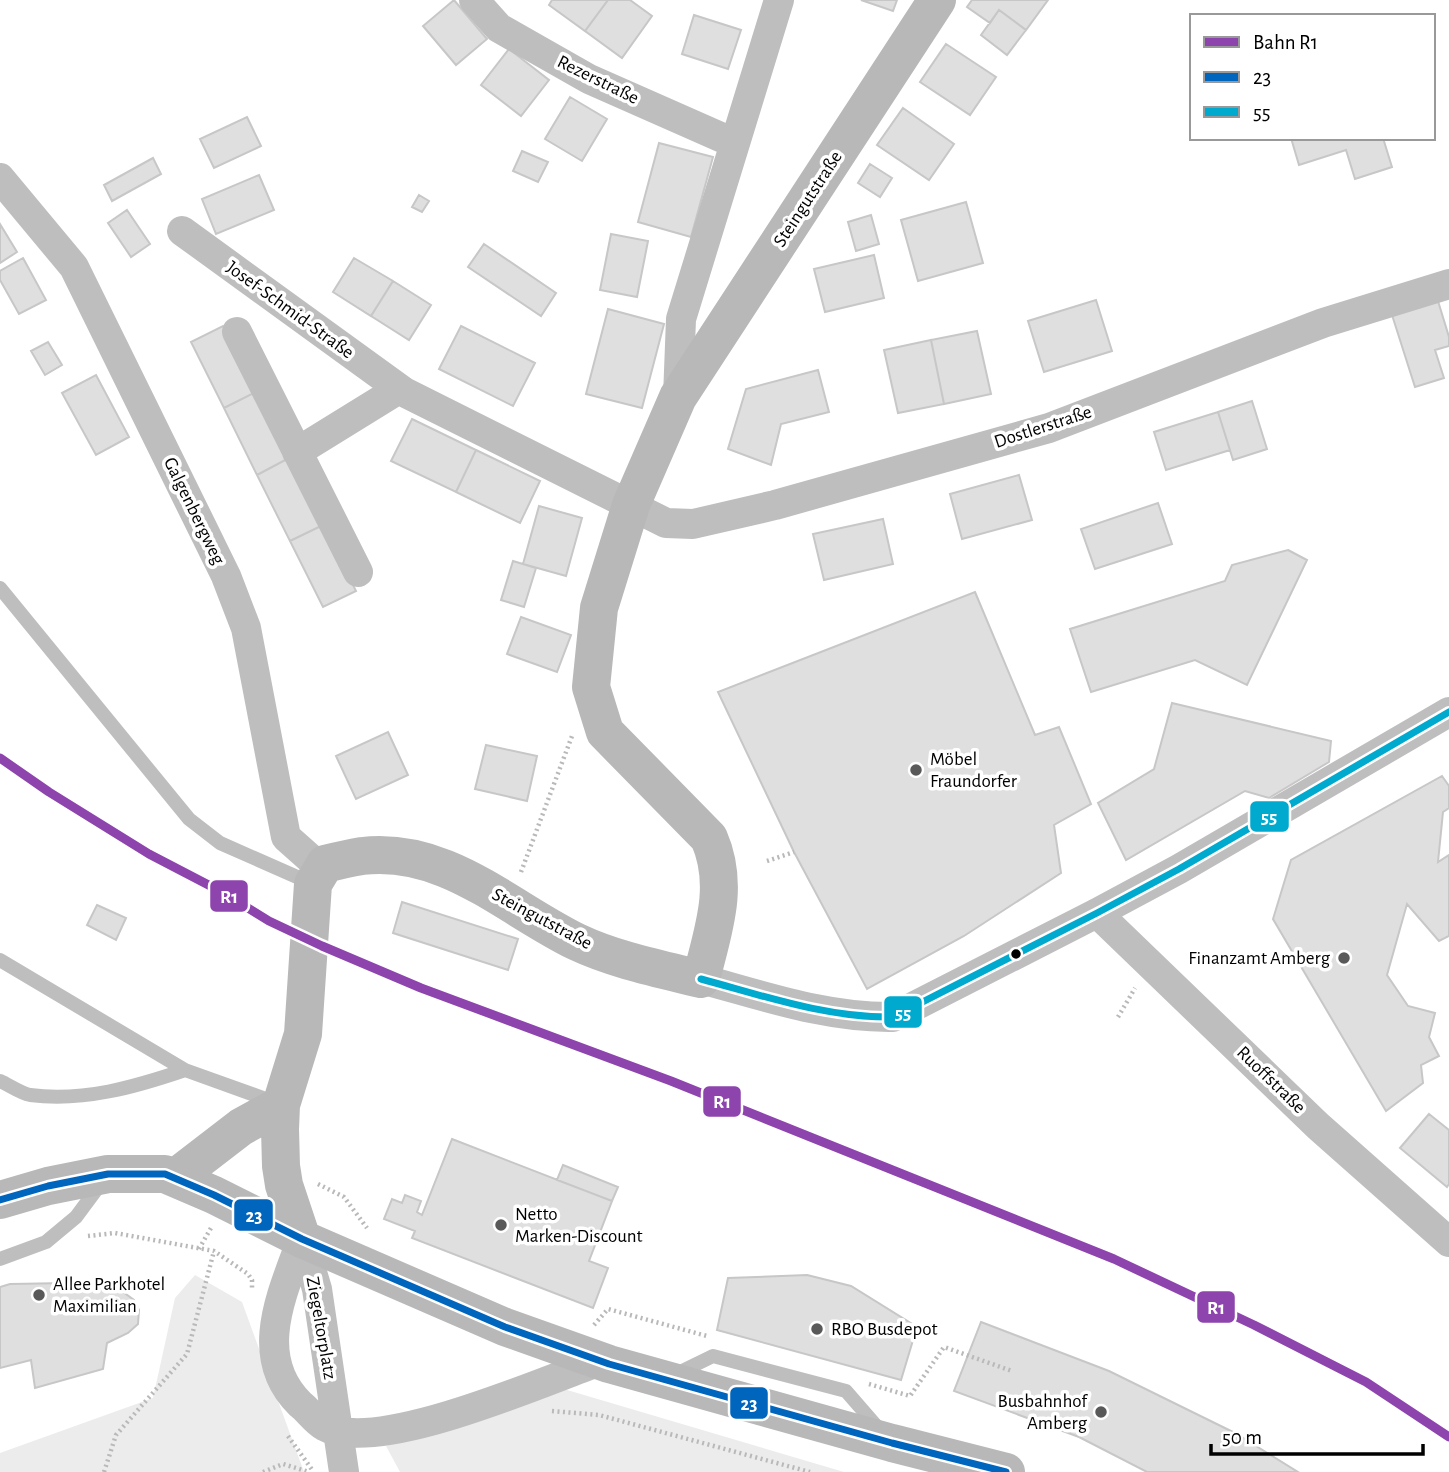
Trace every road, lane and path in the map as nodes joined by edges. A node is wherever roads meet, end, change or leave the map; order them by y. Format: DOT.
graph roads {
  1 [pos="474,0"];
  2 [pos="779,0"];
  3 [pos="937,0"];
  4 [pos="734,143"];
  5 [pos="0,178"];
  6 [pos="182,231"];
  7 [pos="1449,284"];
  8 [pos="237,332"];
  9 [pos="399,388"];
  10 [pos="678,397"];
  11 [pos="297,452"];
  12 [pos="631,505"];
  13 [pos="358,572"];
  14 [pos="0,588"];
  15 [pos="591,687"];
  16 [pos="1449,712"];
  17 [pos="533,838"];
  18 [pos="794,852"];
  19 [pos="767,861"];
  20 [pos="317,876"];
  21 [pos="1097,913"];
  22 [pos="0,960"];
  23 [pos="701,979"];
  24 [pos="185,1070"];
  25 [pos="0,1081"];
  26 [pos="281,1105"];
  27 [pos="108,1174"];
  28 [pos="176,1177"];
  29 [pos="308,1180"];
  30 [pos="0,1200"];
  31 [pos="378,1234"];
  32 [pos="302,1239"];
  33 [pos="46,1242"];
  34 [pos="1449,1242"];
  35 [pos="0,1259"];
  36 [pos="944,1348"];
  37 [pos="600,1361"];
  38 [pos="1012,1371"];
  39 [pos="549,1411"];
  40 [pos="337,1430"];
  41 [pos="343,1469"];
  42 [pos="104,1472"];
  43 [pos="263,1472"];
  44 [pos="309,1472"];
  45 [pos="810,1472"];
  46 [pos="1006,1472"];
  1 -- 4 [label="street, Rezerstraße"];
  2 -- 4 [label="street, Steingutstraße"];
  3 -- 10 [label="street, Steingutstraße"];
  4 -- 10 [label="street, Steingutstraße"];
  5 -- 20 [label="street, Galgenbergweg"];
  6 -- 9 [label="street, Josef-Schmid-Straße"];
  7 -- 12 [label="street, Dostlerstraße"];
  8 -- 11 [label="street"];
  9 -- 11 [label="street"];
  9 -- 12 [label="street, Josef-Schmid-Straße"];
  10 -- 12 [label="street, Steingutstraße"];
  11 -- 13 [label="street"];
  12 -- 15 [label="street, Steingutstraße"];
  14 -- 20 [label="lane"];
  15 -- 17 [label="path"];
  15 -- 23 [label="street, Steingutstraße"];
  16 -- 21 [label="street"];
  18 -- 19 [label="path"];
  20 -- 23 [label="street, Steingutstraße"];
  20 -- 26 [label="street"];
  21 -- 23 [label="street"];
  21 -- 34 [label="street, Ruoffstraße"];
  22 -- 24 [label="lane"];
  24 -- 25 [label="lane"];
  24 -- 26 [label="lane"];
  26 -- 28 [label="street"];
  26 -- 29 [label="street"];
  26 -- 32 [label="street"];
  27 -- 28 [label="street"];
  27 -- 30 [label="street"];
  27 -- 33 [label="lane"];
  28 -- 32 [label="street"];
  29 -- 31 [label="path"];
  29 -- 32 [label="street"];
  32 -- 37 [label="street"];
  32 -- 40 [label="street, Ziegeltorplatz"];
  32 -- 40 [label="street, Ziegeltorplatz"];
  33 -- 35 [label="lane"];
  33 -- 42 [label="path"];
  36 -- 38 [label="path"];
  37 -- 40 [label="street, Ziegeltorplatz"];
  37 -- 46 [label="street"];
  39 -- 45 [label="path"];
  40 -- 41 [label="street, Ziegeltorplatz"];
  43 -- 44 [label="path"];
}
